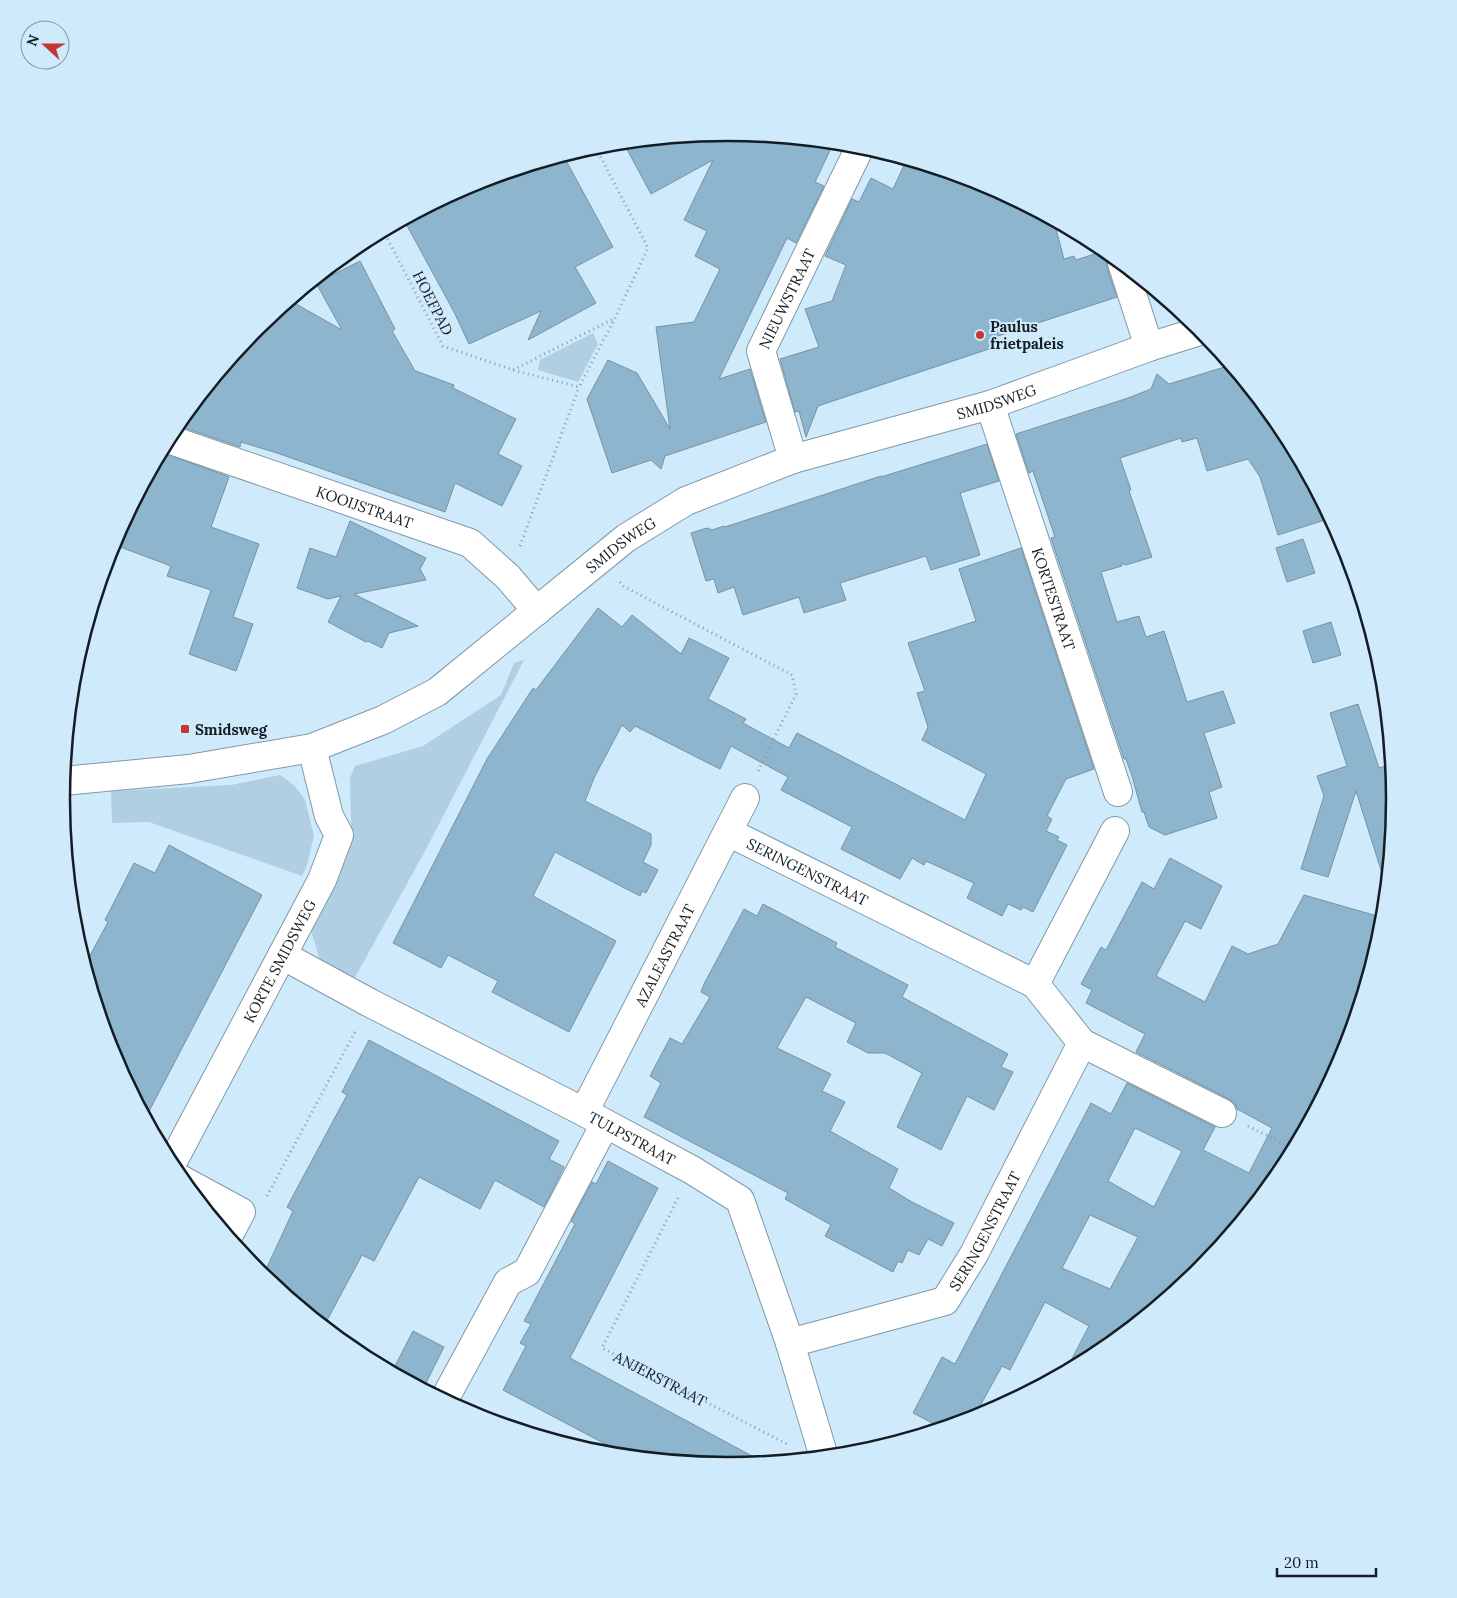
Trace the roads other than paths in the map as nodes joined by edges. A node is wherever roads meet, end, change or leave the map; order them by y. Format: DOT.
graph roads {
  1 [pos="857,153"];
  2 [pos="1126,275"];
  3 [pos="1194,333"];
  4 [pos="1149,347"];
  5 [pos="990,406"];
  6 [pos="176,442"];
  7 [pos="793,459"];
  8 [pos="538,611"];
  9 [pos="312,748"];
  10 [pos="70,780"];
  11 [pos="1118,792"];
  12 [pos="745,798"];
  13 [pos="1115,831"];
  14 [pos="728,832"];
  15 [pos="282,956"];
  16 [pos="1035,984"];
  17 [pos="1082,1043"];
  18 [pos="1222,1113"];
  19 [pos="595,1118"];
  20 [pos="176,1156"];
  21 [pos="198,1189"];
  22 [pos="231,1231"];
  23 [pos="790,1343"];
  24 [pos="447,1394"];
  25 [pos="822,1451"];
  1 -- 7 [label="street, NIEUWSTRAAT"];
  2 -- 4 [label="street"];
  3 -- 4 [label="street, SMIDSWEG"];
  4 -- 5 [label="street, SMIDSWEG"];
  5 -- 7 [label="street, SMIDSWEG"];
  5 -- 11 [label="street, KORTESTRAAT"];
  6 -- 8 [label="street, KOOIJSTRAAT"];
  7 -- 8 [label="street, SMIDSWEG"];
  8 -- 9 [label="street, SMIDSWEG"];
  9 -- 10 [label="street, SMIDSWEG"];
  9 -- 15 [label="street, KORTE SMIDSWEG"];
  12 -- 14 [label="street, AZALEASTRAAT"];
  13 -- 16 [label="street"];
  14 -- 16 [label="street, SERINGENSTRAAT"];
  14 -- 19 [label="street, AZALEASTRAAT"];
  15 -- 19 [label="street, TULPSTRAAT"];
  15 -- 20 [label="street, KORTE SMIDSWEG"];
  16 -- 17 [label="street, SERINGENSTRAAT"];
  17 -- 18 [label="street, SERINGENSTRAAT"];
  17 -- 23 [label="street, SERINGENSTRAAT"];
  19 -- 23 [label="street, TULPSTRAAT"];
  19 -- 24 [label="street"];
  21 -- 22 [label="street"];
  23 -- 25 [label="street, TULPSTRAAT"];
}
